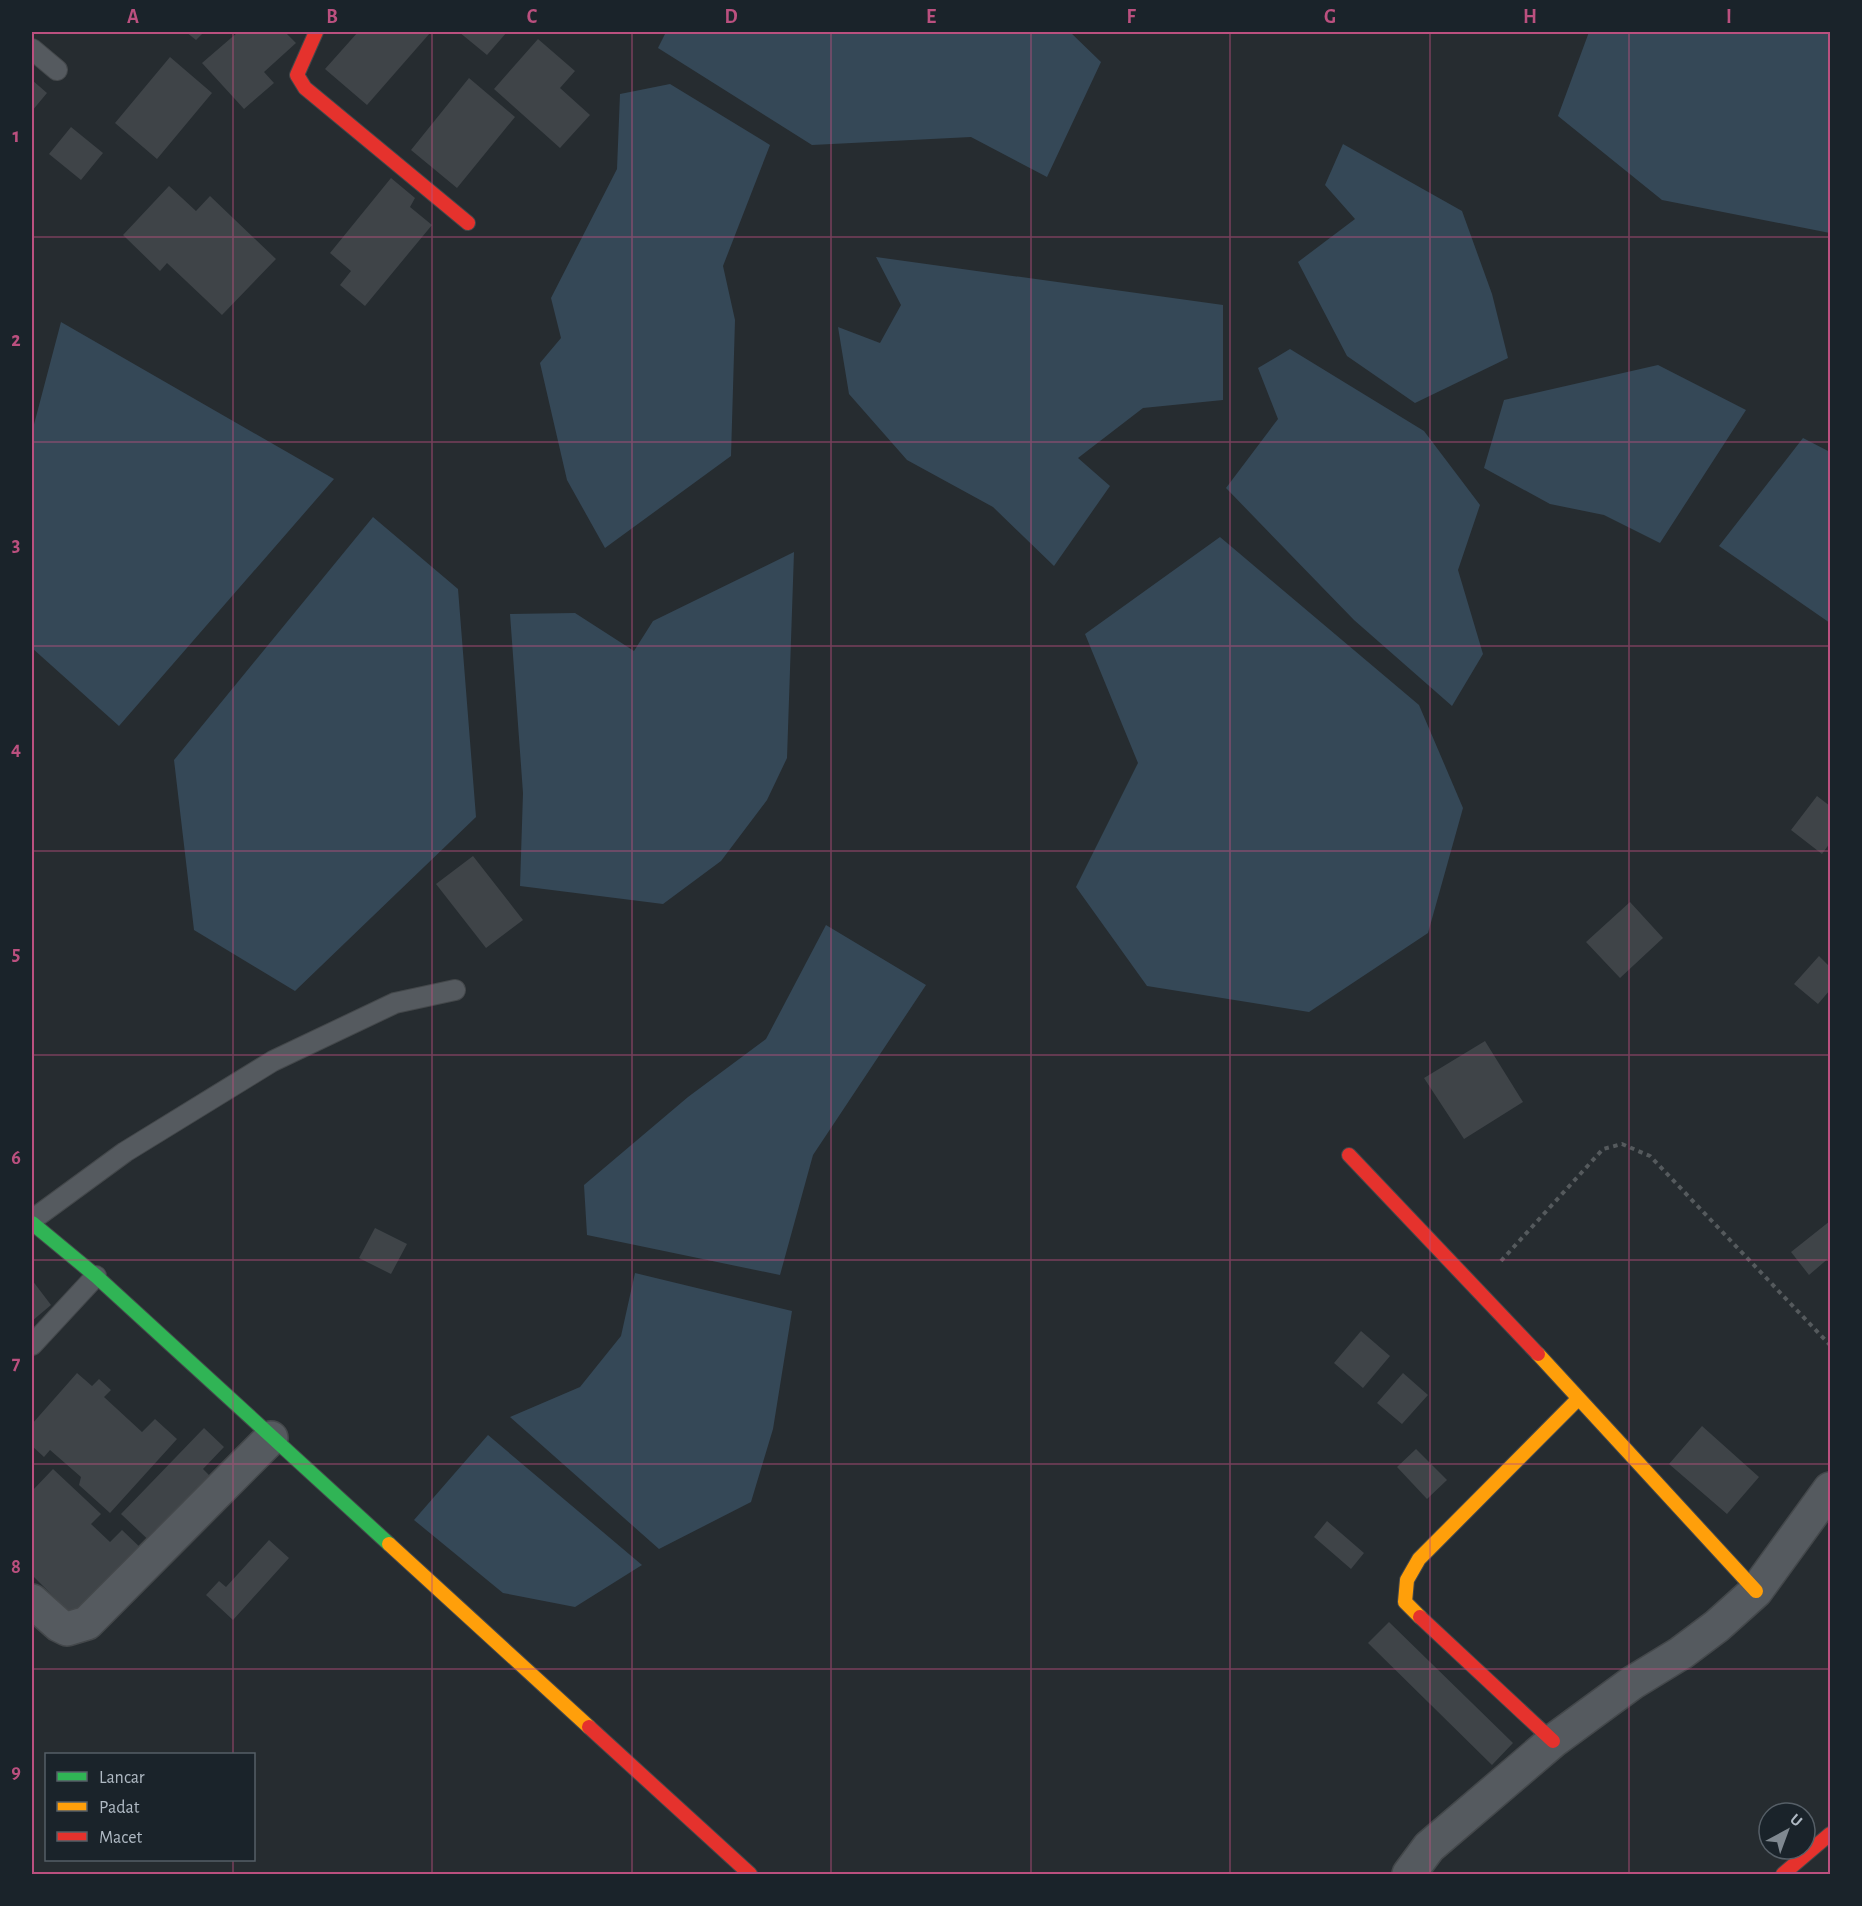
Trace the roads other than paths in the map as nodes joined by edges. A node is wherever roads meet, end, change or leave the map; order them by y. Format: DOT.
graph roads {
  1 [pos="316,32"];
  2 [pos="32,49"];
  3 [pos="57,70"];
  4 [pos="468,223"];
  5 [pos="455,990"];
  6 [pos="1349,1155"];
  7 [pos="32,1222"];
  8 [pos="96,1276"];
  9 [pos="32,1345"];
  10 [pos="1578,1399"];
  11 [pos="271,1438"];
  12 [pos="1830,1489"];
  13 [pos="1756,1591"];
  14 [pos="32,1601"];
  15 [pos="1553,1741"];
  16 [pos="1830,1834"];
  17 [pos="750,1875"];
  18 [pos="1409,1875"];
  19 [pos="1783,1875"];
  1 -- 4 [label="street"];
  2 -- 3 [label="lane"];
  5 -- 7 [label="lane"];
  6 -- 10 [label="street"];
  7 -- 8 [label="street"];
  8 -- 9 [label="lane"];
  8 -- 11 [label="street"];
  10 -- 13 [label="street"];
  10 -- 15 [label="street"];
  11 -- 14 [label="street"];
  11 -- 17 [label="street"];
  12 -- 13 [label="street"];
  13 -- 15 [label="street"];
  15 -- 18 [label="street"];
  16 -- 19 [label="street"];
}
